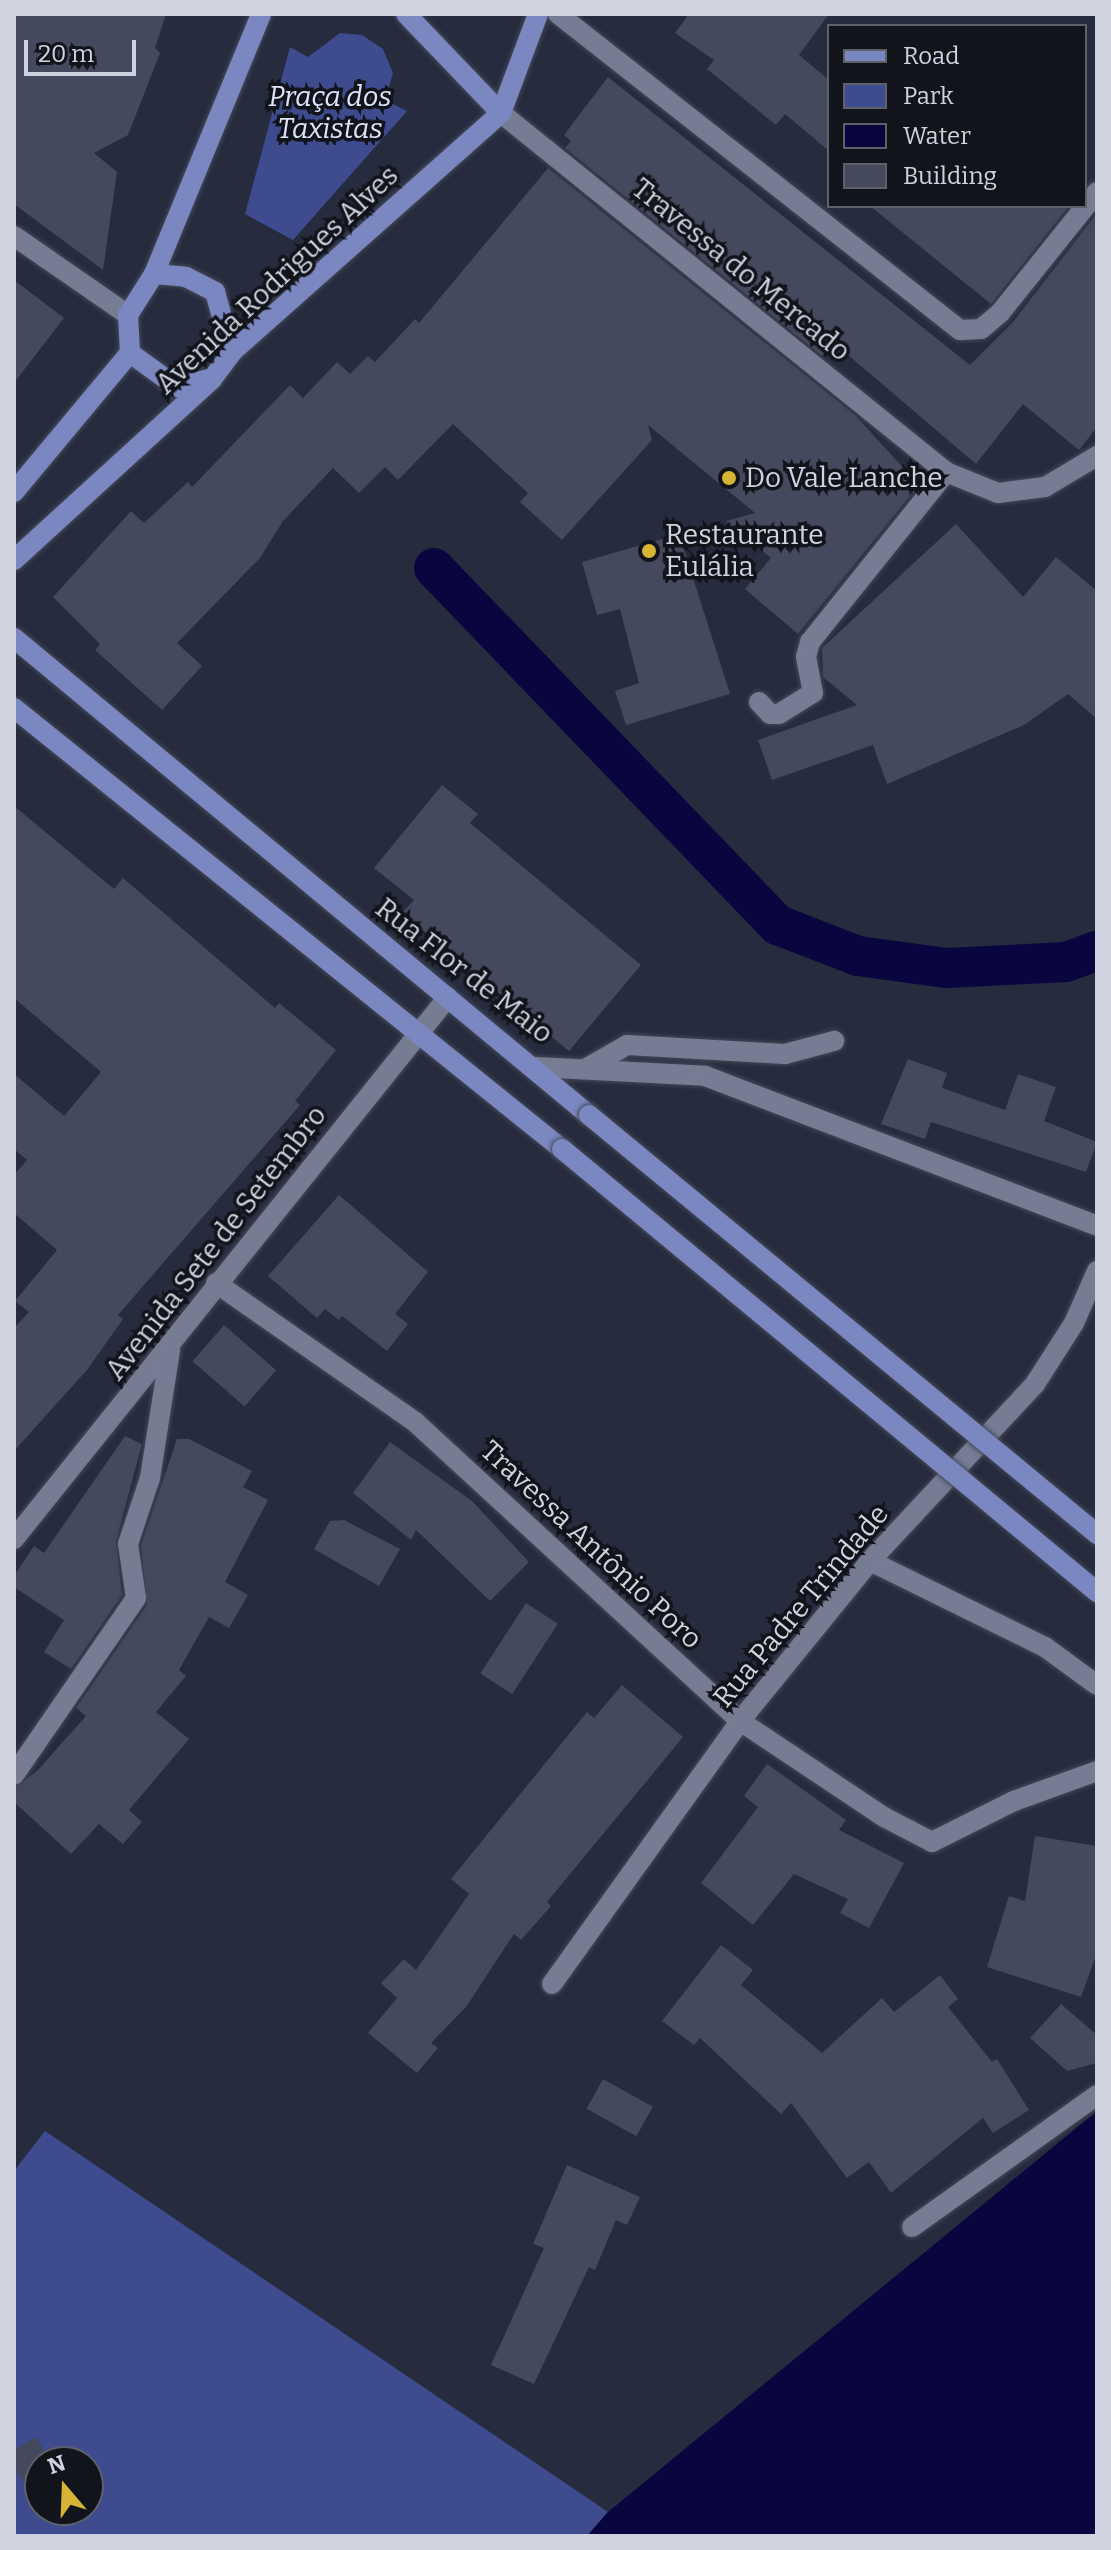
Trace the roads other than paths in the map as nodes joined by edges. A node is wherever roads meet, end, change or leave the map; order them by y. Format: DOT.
graph roads {
  1 [pos="261,14"];
  2 [pos="406,14"];
  3 [pos="538,14"];
  4 [pos="558,14"];
  5 [pos="501,113"];
  6 [pos="1084,208"];
  7 [pos="14,236"];
  8 [pos="154,274"];
  9 [pos="128,315"];
  10 [pos="232,352"];
  11 [pos="130,353"];
  12 [pos="212,379"];
  13 [pos="1097,456"];
  14 [pos="946,472"];
  15 [pos="14,492"];
  16 [pos="14,560"];
  17 [pos="14,638"];
  18 [pos="759,702"];
  19 [pos="14,708"];
  20 [pos="448,997"];
  21 [pos="419,1033"];
  22 [pos="834,1041"];
  23 [pos="536,1067"];
  24 [pos="587,1068"];
  25 [pos="1097,1226"];
  26 [pos="1097,1271"];
  27 [pos="216,1283"];
  28 [pos="171,1346"];
  29 [pos="1097,1534"];
  30 [pos="14,1539"];
  31 [pos="870,1561"];
  32 [pos="1097,1592"];
  33 [pos="1097,1685"];
  34 [pos="740,1721"];
  35 [pos="1097,1771"];
  36 [pos="14,1775"];
  37 [pos="552,1984"];
  38 [pos="1097,2095"];
  39 [pos="912,2227"];
  1 -- 8 [label="main road"];
  2 -- 5 [label="main road"];
  3 -- 5 [label="main road, Avenida Rodrigues Alves"];
  4 -- 6 [label="street"];
  5 -- 10 [label="main road, Avenida Rodrigues Alves"];
  5 -- 14 [label="street, Travessa do Mercado"];
  7 -- 9 [label="street"];
  8 -- 9 [label="main road"];
  8 -- 10 [label="main road"];
  9 -- 11 [label="main road, Avenida Rodrigues Alves"];
  10 -- 12 [label="main road, Avenida Rodrigues Alves"];
  11 -- 12 [label="main road"];
  11 -- 15 [label="main road, Avenida Rodrigues Alves"];
  12 -- 16 [label="main road, Avenida Rodrigues Alves"];
  13 -- 14 [label="street, Travessa do Mercado"];
  14 -- 18 [label="street"];
  17 -- 20 [label="main road, Rua Flor de Maio"];
  19 -- 21 [label="main road"];
  20 -- 21 [label="street, Avenida Sete de Setembro"];
  20 -- 23 [label="main road, Rua Flor de Maio"];
  21 -- 27 [label="street, Avenida Sete de Setembro"];
  21 -- 32 [label="main road, bridge"];
  22 -- 24 [label="street"];
  23 -- 24 [label="street, Rua Flor de Maio"];
  23 -- 29 [label="main road, bridge"];
  24 -- 25 [label="street, Rua Flor de Maio"];
  26 -- 31 [label="street, Rua Padre Trindade"];
  27 -- 28 [label="street, Avenida Sete de Setembro"];
  27 -- 34 [label="street, Travessa Antônio Poro"];
  28 -- 30 [label="street, Avenida Sete de Setembro"];
  28 -- 36 [label="street"];
  31 -- 33 [label="street"];
  31 -- 34 [label="street, Rua Padre Trindade"];
  34 -- 35 [label="street, Travessa Antônio Poro"];
  34 -- 37 [label="street, Rua Padre Trindade"];
  38 -- 39 [label="street"];
}
